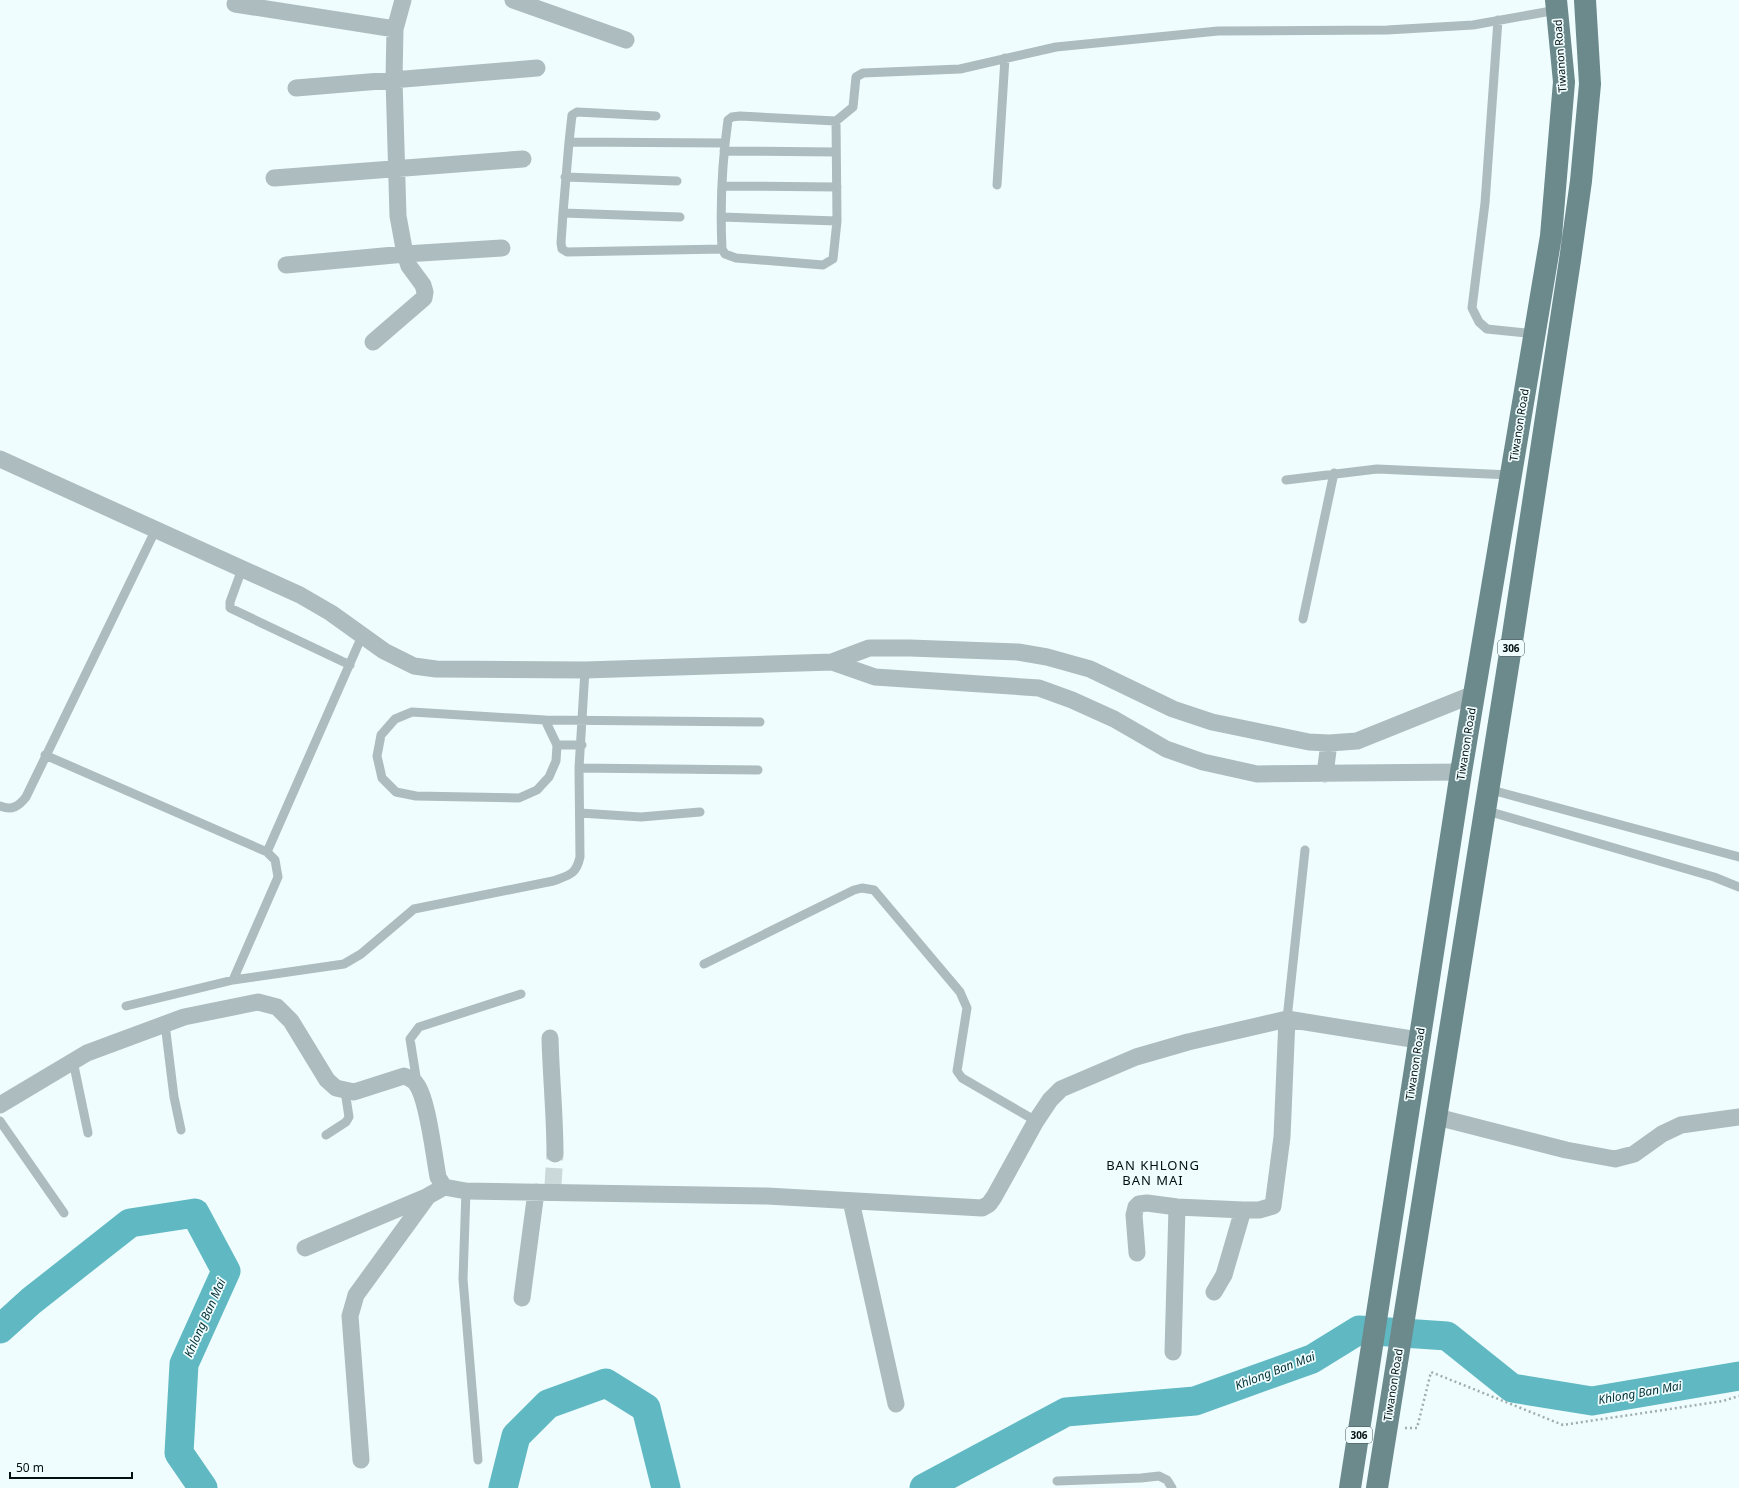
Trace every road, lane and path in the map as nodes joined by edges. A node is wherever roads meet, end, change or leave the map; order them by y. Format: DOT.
graph roads {
  1 [pos="403,0"];
  2 [pos="513,0"];
  3 [pos="1585,0"];
  4 [pos="236,4"];
  5 [pos="1556,5"];
  6 [pos="1498,20"];
  7 [pos="395,29"];
  8 [pos="626,40"];
  9 [pos="1005,58"];
  10 [pos="537,68"];
  11 [pos="394,80"];
  12 [pos="296,88"];
  13 [pos="656,116"];
  14 [pos="836,121"];
  15 [pos="569,142"];
  16 [pos="724,147"];
  17 [pos="836,152"];
  18 [pos="523,159"];
  19 [pos="396,167"];
  20 [pos="565,177"];
  21 [pos="274,178"];
  22 [pos="677,181"];
  23 [pos="997,185"];
  24 [pos="723,186"];
  25 [pos="836,187"];
  26 [pos="563,213"];
  27 [pos="680,217"];
  28 [pos="722,217"];
  29 [pos="837,221"];
  30 [pos="502,248"];
  31 [pos="722,249"];
  32 [pos="405,254"];
  33 [pos="286,265"];
  34 [pos="1534,334"];
  35 [pos="373,342"];
  36 [pos="0,459"];
  37 [pos="1334,473"];
  38 [pos="1511,475"];
  39 [pos="1286,480"];
  40 [pos="155,531"];
  41 [pos="242,569"];
  42 [pos="1303,619"];
  43 [pos="362,636"];
  44 [pos="832,662"];
  45 [pos="350,665"];
  46 [pos="585,670"];
  47 [pos="1474,694"];
  48 [pos="583,719"];
  49 [pos="545,720"];
  50 [pos="760,722"];
  51 [pos="1329,743"];
  52 [pos="557,745"];
  53 [pos="582,745"];
  54 [pos="45,755"];
  55 [pos="579,768"];
  56 [pos="758,770"];
  57 [pos="1461,772"];
  58 [pos="1325,774"];
  59 [pos="1486,800"];
  60 [pos="0,806"];
  61 [pos="700,812"];
  62 [pos="580,813"];
  63 [pos="1304,850"];
  64 [pos="267,852"];
  65 [pos="1739,857"];
  66 [pos="1739,887"];
  67 [pos="704,964"];
  68 [pos="233,980"];
  69 [pos="521,994"];
  70 [pos="126,1006"];
  71 [pos="1287,1019"];
  72 [pos="165,1024"];
  73 [pos="550,1038"];
  74 [pos="1418,1040"];
  75 [pos="73,1061"];
  76 [pos="417,1085"];
  77 [pos="345,1091"];
  78 [pos="0,1105"];
  79 [pos="1437,1117"];
  80 [pos="1739,1117"];
  81 [pos="0,1121"];
  82 [pos="1036,1121"];
  83 [pos="182,1130"];
  84 [pos="88,1133"];
  85 [pos="326,1135"];
  86 [pos="555,1154"];
  87 [pos="444,1188"];
  88 [pos="547,1190"];
  89 [pos="466,1191"];
  90 [pos="428,1196"];
  91 [pos="851,1202"];
  92 [pos="1177,1207"];
  93 [pos="1243,1210"];
  94 [pos="64,1213"];
  95 [pos="306,1248"];
  96 [pos="1137,1253"];
  97 [pos="1214,1292"];
  98 [pos="522,1298"];
  99 [pos="1173,1352"];
  100 [pos="1739,1396"];
  101 [pos="896,1404"];
  102 [pos="1386,1427"];
  103 [pos="361,1460"];
  104 [pos="478,1460"];
  105 [pos="1057,1481"];
  106 [pos="1112,1484"];
  107 [pos="1172,1488"];
  108 [pos="1350,1488"];
  109 [pos="1377,1488"];
  1 -- 7 [label="street"];
  2 -- 8 [label="street"];
  3 -- 59 [label="main road, Tiwanon Road / 306"];
  4 -- 7 [label="street"];
  5 -- 6 [label="lane"];
  5 -- 34 [label="main road, Tiwanon Road / 306"];
  6 -- 9 [label="lane"];
  6 -- 34 [label="lane"];
  7 -- 11 [label="street"];
  9 -- 14 [label="lane"];
  9 -- 23 [label="lane"];
  10 -- 11 [label="street"];
  11 -- 12 [label="street"];
  11 -- 19 [label="street"];
  13 -- 15 [label="lane"];
  14 -- 16 [label="lane"];
  14 -- 17 [label="lane"];
  15 -- 16 [label="lane"];
  15 -- 20 [label="lane"];
  16 -- 17 [label="lane"];
  16 -- 24 [label="lane"];
  17 -- 25 [label="lane"];
  18 -- 19 [label="street"];
  19 -- 21 [label="street"];
  19 -- 32 [label="street"];
  20 -- 22 [label="lane"];
  20 -- 26 [label="lane"];
  24 -- 25 [label="lane"];
  24 -- 28 [label="lane"];
  25 -- 29 [label="lane"];
  26 -- 27 [label="lane"];
  26 -- 31 [label="lane"];
  28 -- 29 [label="lane"];
  28 -- 31 [label="lane"];
  29 -- 31 [label="lane"];
  30 -- 32 [label="street"];
  32 -- 33 [label="street"];
  32 -- 35 [label="street"];
  34 -- 38 [label="main road, Tiwanon Road / 306"];
  36 -- 40 [label="street"];
  37 -- 38 [label="lane"];
  37 -- 39 [label="lane"];
  37 -- 42 [label="lane"];
  38 -- 47 [label="main road, Tiwanon Road / 306"];
  40 -- 41 [label="street"];
  40 -- 54 [label="lane"];
  41 -- 43 [label="street"];
  41 -- 45 [label="lane"];
  43 -- 45 [label="lane"];
  43 -- 46 [label="street"];
  44 -- 46 [label="street"];
  44 -- 51 [label="street"];
  44 -- 58 [label="street"];
  45 -- 64 [label="lane"];
  46 -- 48 [label="lane"];
  47 -- 51 [label="street"];
  47 -- 57 [label="main road, Tiwanon Road / 306"];
  48 -- 49 [label="lane"];
  48 -- 50 [label="lane"];
  48 -- 53 [label="lane"];
  49 -- 52 [label="lane"];
  49 -- 52 [label="lane"];
  51 -- 58 [label="street"];
  52 -- 53 [label="lane"];
  53 -- 55 [label="lane"];
  54 -- 60 [label="lane"];
  54 -- 64 [label="lane"];
  55 -- 56 [label="lane"];
  55 -- 62 [label="lane"];
  57 -- 58 [label="street"];
  57 -- 74 [label="main road, Tiwanon Road / 306"];
  59 -- 65 [label="lane"];
  59 -- 66 [label="lane"];
  59 -- 79 [label="main road, Tiwanon Road / 306"];
  61 -- 62 [label="lane"];
  62 -- 68 [label="lane"];
  63 -- 71 [label="lane"];
  64 -- 68 [label="lane"];
  67 -- 82 [label="lane"];
  68 -- 70 [label="lane"];
  69 -- 76 [label="lane"];
  71 -- 74 [label="street"];
  71 -- 82 [label="street"];
  71 -- 93 [label="street"];
  72 -- 75 [label="street"];
  72 -- 77 [label="street"];
  72 -- 83 [label="lane"];
  73 -- 86 [label="street"];
  74 -- 108 [label="main road, Tiwanon Road / 306"];
  75 -- 78 [label="street"];
  75 -- 84 [label="lane"];
  76 -- 77 [label="street"];
  76 -- 87 [label="street"];
  77 -- 85 [label="lane"];
  79 -- 80 [label="street"];
  79 -- 102 [label="main road, Tiwanon Road / 306"];
  81 -- 94 [label="lane"];
  82 -- 91 [label="street"];
  87 -- 89 [label="street"];
  87 -- 90 [label="street"];
  88 -- 89 [label="street"];
  88 -- 91 [label="street"];
  88 -- 98 [label="street"];
  89 -- 104 [label="lane"];
  90 -- 95 [label="street"];
  90 -- 103 [label="street"];
  91 -- 101 [label="street"];
  92 -- 93 [label="street"];
  92 -- 96 [label="street"];
  92 -- 99 [label="street"];
  93 -- 97 [label="street"];
  100 -- 102 [label="path"];
  102 -- 109 [label="main road, Tiwanon Road / 306"];
  105 -- 106 [label="lane"];
  106 -- 107 [label="lane"];
}
